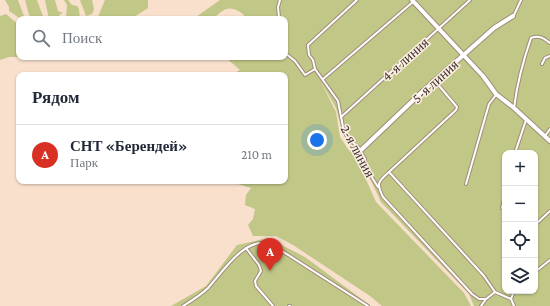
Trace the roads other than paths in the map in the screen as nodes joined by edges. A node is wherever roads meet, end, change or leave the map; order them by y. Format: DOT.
graph roads {
  1 [pos="280,0"];
  2 [pos="357,0"];
  3 [pos="413,0"];
  4 [pos="470,0"];
  5 [pos="521,0"];
  6 [pos="279,16"];
  7 [pos="513,16"];
  8 [pos="438,29"];
  9 [pos="550,43"];
  10 [pos="288,55"];
  11 [pos="463,56"];
  12 [pos="550,56"];
  13 [pos="542,64"];
  14 [pos="315,69"];
  15 [pos="323,79"];
  16 [pos="435,81"];
  17 [pos="496,94"];
  18 [pos="514,108"];
  19 [pos="341,117"];
  20 [pos="526,119"];
  21 [pos="550,129"];
  22 [pos="545,136"];
  23 [pos="550,141"];
  24 [pos="360,150"];
  25 [pos="516,150"];
  26 [pos="389,172"];
  27 [pos="466,184"];
  28 [pos="378,187"];
  29 [pos="550,210"];
  30 [pos="538,222"];
  31 [pos="246,248"];
  32 [pos="550,260"];
  33 [pos="538,270"];
  34 [pos="495,292"];
  35 [pos="513,294"];
  36 [pos="486,299"];
  37 [pos="511,299"];
  38 [pos="183,306"];
  39 [pos="273,306"];
  40 [pos="368,306"];
  41 [pos="481,306"];
  42 [pos="514,306"];
  1 -- 6 [label="lane"];
  2 -- 14 [label="lane, 2-я линия"];
  3 -- 8 [label="street"];
  3 -- 15 [label="lane"];
  4 -- 8 [label="lane, 4-я линия"];
  5 -- 7 [label="lane"];
  7 -- 11 [label="street, 5-я линия"];
  8 -- 11 [label="street"];
  8 -- 19 [label="lane, 4-я линия"];
  9 -- 18 [label="lane"];
  10 -- 14 [label="lane"];
  11 -- 16 [label="street, 5-я линия"];
  11 -- 17 [label="street"];
  12 -- 13 [label="lane"];
  14 -- 15 [label="lane, 2-я линия"];
  15 -- 19 [label="lane, 2-я линия"];
  16 -- 24 [label="street, 5-я линия"];
  16 -- 26 [label="lane"];
  17 -- 18 [label="street"];
  17 -- 27 [label="lane"];
  18 -- 20 [label="street"];
  19 -- 24 [label="lane, 2-я линия"];
  20 -- 22 [label="street"];
  20 -- 25 [label="lane"];
  21 -- 22 [label="lane"];
  22 -- 23 [label="street"];
  24 -- 28 [label="lane, 2-я линия"];
  26 -- 28 [label="lane"];
  26 -- 34 [label="lane"];
  28 -- 36 [label="lane, 2-я линия"];
  29 -- 30 [label="lane"];
  31 -- 38 [label="lane"];
  31 -- 39 [label="lane"];
  31 -- 40 [label="lane"];
  32 -- 33 [label="lane"];
  34 -- 36 [label="lane"];
  34 -- 37 [label="lane"];
  35 -- 37 [label="lane"];
  36 -- 41 [label="lane"];
  37 -- 42 [label="lane"];
}
